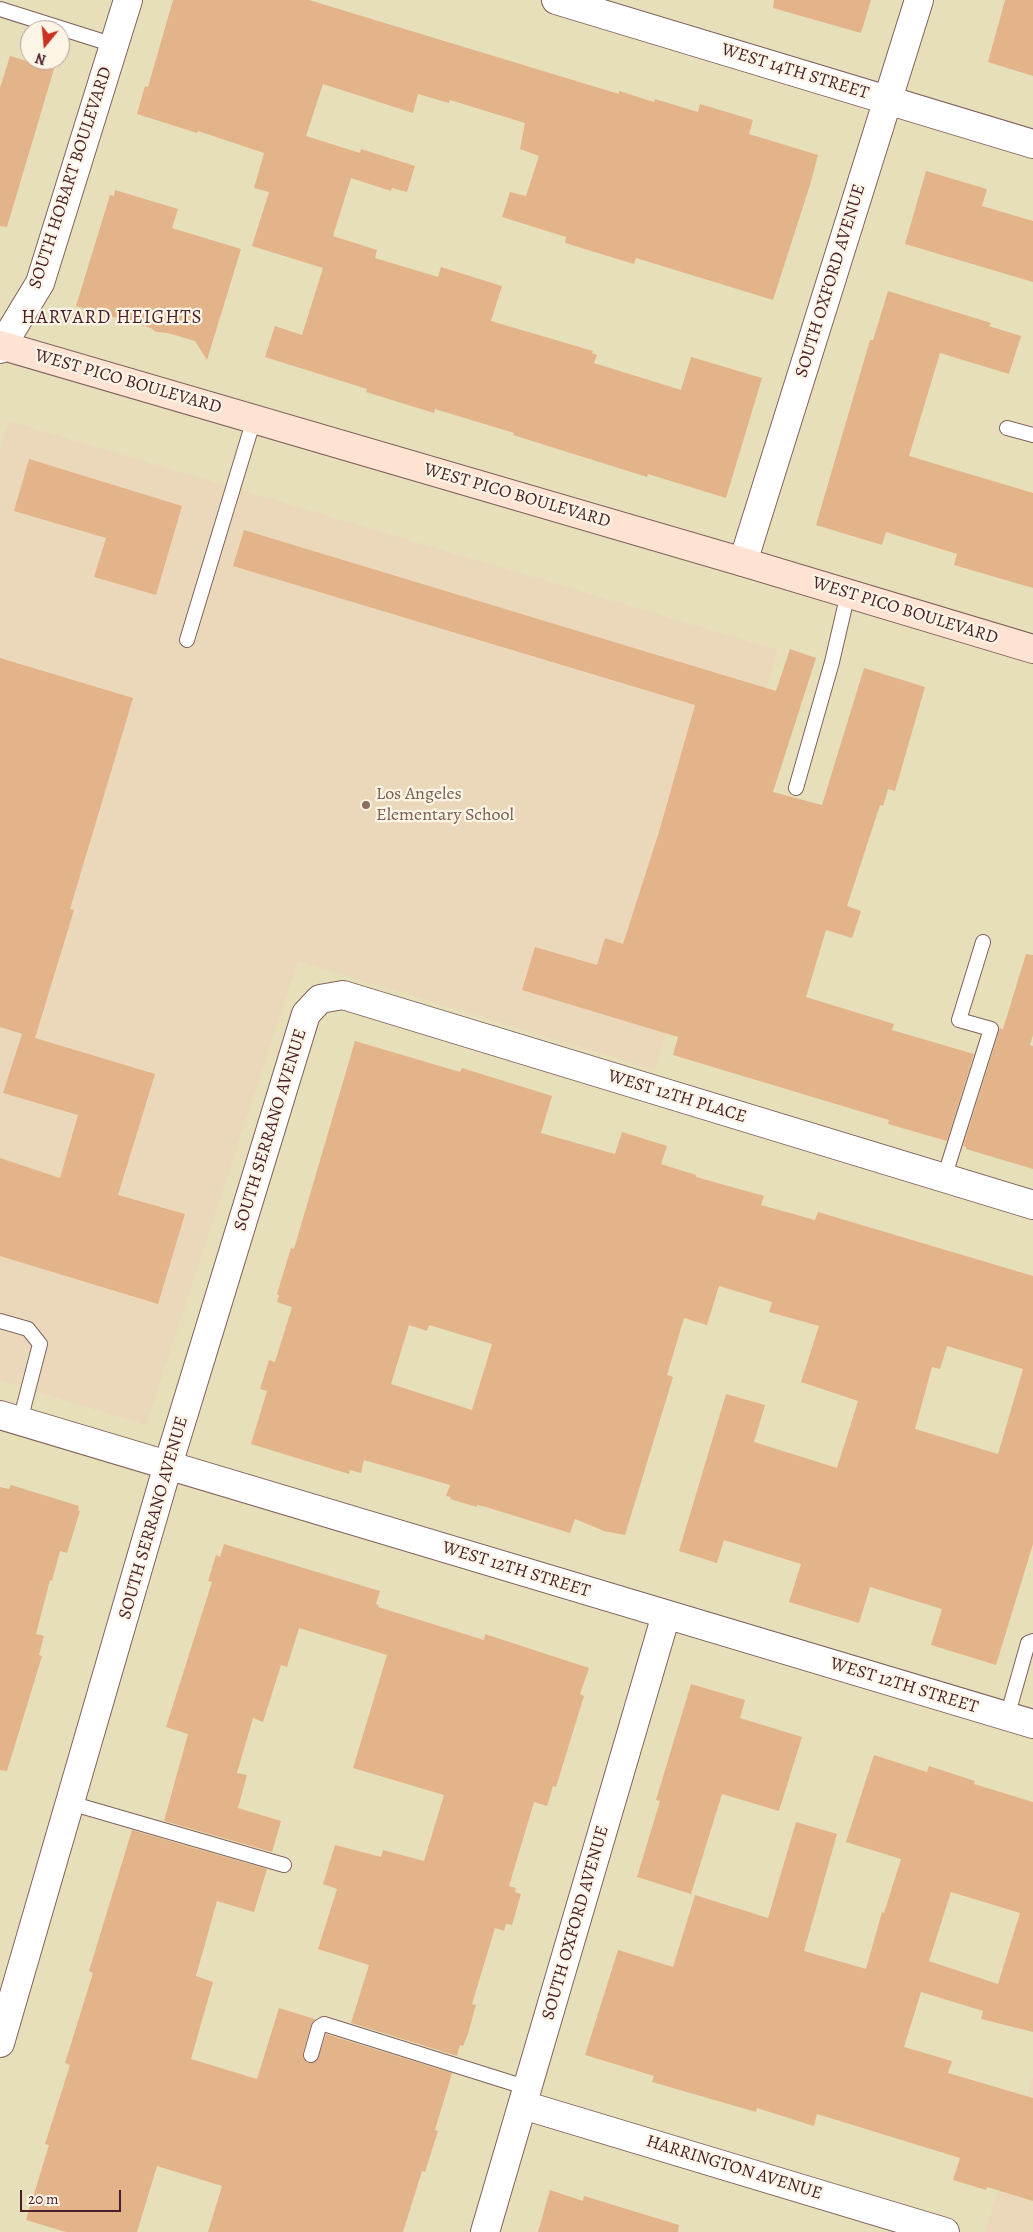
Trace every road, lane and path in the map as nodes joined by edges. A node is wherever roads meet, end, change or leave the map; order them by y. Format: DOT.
graph roads {
  1 [pos="128,0"];
  2 [pos="556,0"];
  3 [pos="920,0"];
  4 [pos="0,9"];
  5 [pos="114,45"];
  6 [pos="888,101"];
  7 [pos="1033,144"];
  8 [pos="1,346"];
  9 [pos="254,419"];
  10 [pos="1007,428"];
  11 [pos="1033,435"];
  12 [pos="743,562"];
  13 [pos="848,594"];
  14 [pos="187,640"];
  15 [pos="1033,649"];
  16 [pos="796,788"];
  17 [pos="983,942"];
  18 [pos="320,999"];
  19 [pos="944,1178"];
  20 [pos="1033,1206"];
  21 [pos="0,1320"];
  22 [pos="10,1418"];
  23 [pos="168,1466"];
  24 [pos="666,1614"];
  25 [pos="1033,1641"];
  26 [pos="1007,1717"];
  27 [pos="1033,1724"];
  28 [pos="70,1803"];
  29 [pos="284,1865"];
  30 [pos="0,2043"];
  31 [pos="311,2055"];
  32 [pos="526,2097"];
  33 [pos="485,2232"];
  34 [pos="945,2232"];
  1 -- 5 [label="street, SOUTH HOBART BOULEVARD"];
  2 -- 6 [label="street, WEST 14TH STREET"];
  3 -- 6 [label="street, SOUTH OXFORD AVENUE"];
  4 -- 5 [label="lane"];
  5 -- 8 [label="street, SOUTH HOBART BOULEVARD"];
  6 -- 7 [label="street, WEST 14TH STREET"];
  6 -- 12 [label="street, SOUTH OXFORD AVENUE"];
  8 -- 9 [label="main road, WEST PICO BOULEVARD"];
  9 -- 12 [label="main road, WEST PICO BOULEVARD"];
  9 -- 14 [label="lane"];
  10 -- 11 [label="lane"];
  12 -- 13 [label="main road, WEST PICO BOULEVARD"];
  13 -- 15 [label="main road, WEST PICO BOULEVARD"];
  13 -- 16 [label="lane"];
  17 -- 19 [label="lane"];
  18 -- 19 [label="street, WEST 12TH PLACE"];
  18 -- 23 [label="street, SOUTH SERRANO AVENUE"];
  19 -- 20 [label="street, WEST 12TH PLACE"];
  21 -- 22 [label="lane"];
  22 -- 23 [label="street, WEST 12TH STREET"];
  23 -- 24 [label="street, WEST 12TH STREET"];
  23 -- 28 [label="street, SOUTH SERRANO AVENUE"];
  24 -- 26 [label="street, WEST 12TH STREET"];
  24 -- 32 [label="street, SOUTH OXFORD AVENUE"];
  25 -- 26 [label="lane"];
  26 -- 27 [label="street, WEST 12TH STREET"];
  28 -- 29 [label="lane"];
  28 -- 30 [label="street, SOUTH SERRANO AVENUE"];
  31 -- 32 [label="lane"];
  32 -- 33 [label="street, SOUTH OXFORD AVENUE"];
  32 -- 34 [label="street, HARRINGTON AVENUE"];
}
